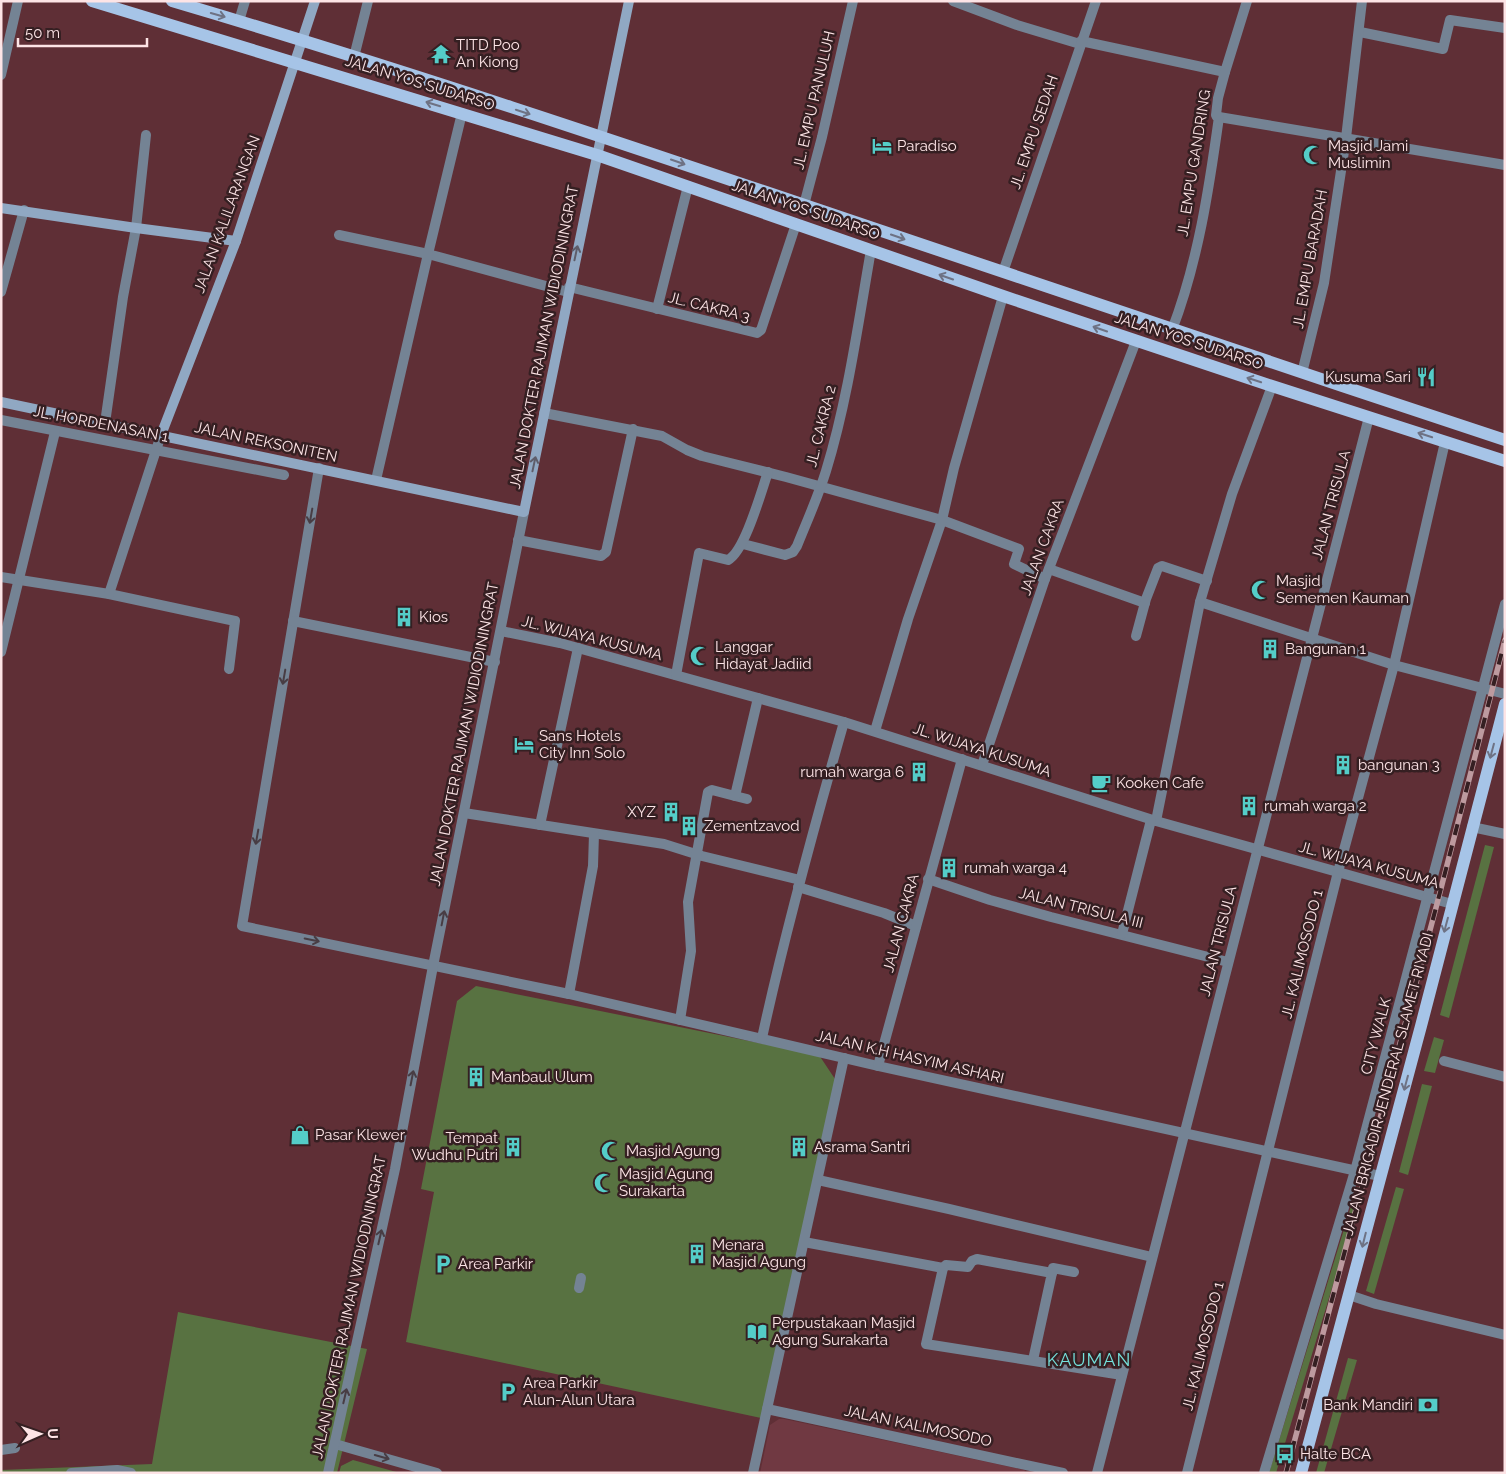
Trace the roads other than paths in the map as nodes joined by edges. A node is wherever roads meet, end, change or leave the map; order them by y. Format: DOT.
graph roads {
  1 [pos="18,1"];
  2 [pos="92,1"];
  3 [pos="172,1"];
  4 [pos="245,1"];
  5 [pos="315,1"];
  6 [pos="368,1"];
  7 [pos="629,1"];
  8 [pos="953,1"];
  9 [pos="1096,1"];
  10 [pos="1247,1"];
  11 [pos="1362,1"];
  12 [pos="851,2"];
  13 [pos="238,21"];
  14 [pos="1505,28"];
  15 [pos="1360,32"];
  16 [pos="303,41"];
  17 [pos="1080,42"];
  18 [pos="354,57"];
  19 [pos="296,62"];
  20 [pos="1225,72"];
  21 [pos="1,75"];
  22 [pos="462,113"];
  23 [pos="1219,117"];
  24 [pos="146,135"];
  25 [pos="600,136"];
  26 [pos="1346,138"];
  27 [pos="597,155"];
  28 [pos="1505,165"];
  29 [pos="688,186"];
  30 [pos="804,205"];
  31 [pos="1,208"];
  32 [pos="24,210"];
  33 [pos="796,224"];
  34 [pos="136,228"];
  35 [pos="339,235"];
  36 [pos="236,240"];
  37 [pos="871,250"];
  38 [pos="428,254"];
  39 [pos="1006,273"];
  40 [pos="569,290"];
  41 [pos="1,292"];
  42 [pos="1003,296"];
  43 [pos="657,309"];
  44 [pos="1172,330"];
  45 [pos="1136,341"];
  46 [pos="1302,373"];
  47 [pos="1272,386"];
  48 [pos="1,402"];
  49 [pos="544,413"];
  50 [pos="1369,417"];
  51 [pos="1,420"];
  52 [pos="105,423"];
  53 [pos="633,429"];
  54 [pos="55,432"];
  55 [pos="161,435"];
  56 [pos="1505,440"];
  57 [pos="1445,442"];
  58 [pos="157,450"];
  59 [pos="1505,461"];
  60 [pos="319,468"];
  61 [pos="768,472"];
  62 [pos="284,474"];
  63 [pos="376,480"];
  64 [pos="821,487"];
  65 [pos="524,512"];
  66 [pos="942,520"];
  67 [pos="518,540"];
  68 [pos="742,544"];
  69 [pos="1047,574"];
  70 [pos="1,578"];
  71 [pos="18,581"];
  72 [pos="1206,581"];
  73 [pos="109,594"];
  74 [pos="1200,602"];
  75 [pos="1145,603"];
  76 [pos="1505,604"];
  77 [pos="293,621"];
  78 [pos="501,631"];
  79 [pos="1136,636"];
  80 [pos="1312,638"];
  81 [pos="578,648"];
  82 [pos="1,652"];
  83 [pos="494,662"];
  84 [pos="1394,665"];
  85 [pos="229,669"];
  86 [pos="676,675"];
  87 [pos="1483,688"];
  88 [pos="1505,694"];
  89 [pos="758,698"];
  90 [pos="1505,704"];
  91 [pos="844,722"];
  92 [pos="875,731"];
  93 [pos="962,759"];
  94 [pos="982,765"];
  95 [pos="735,796"];
  96 [pos="748,799"];
  97 [pos="464,813"];
  98 [pos="1153,821"];
  99 [pos="540,825"];
  100 [pos="1472,826"];
  101 [pos="594,834"];
  102 [pos="1505,834"];
  103 [pos="1257,850"];
  104 [pos="697,854"];
  105 [pos="1338,872"];
  106 [pos="928,879"];
  107 [pos="799,884"];
  108 [pos="1428,897"];
  109 [pos="1452,904"];
  110 [pos="916,926"];
  111 [pos="1122,934"];
  112 [pos="1228,962"];
  113 [pos="433,966"];
  114 [pos="569,994"];
  115 [pos="680,1020"];
  116 [pos="762,1038"];
  117 [pos="844,1058"];
  118 [pos="1444,1061"];
  119 [pos="878,1066"];
  120 [pos="1505,1077"];
  121 [pos="1185,1132"];
  122 [pos="1268,1151"];
  123 [pos="1356,1171"];
  124 [pos="1380,1176"];
  125 [pos="818,1180"];
  126 [pos="804,1242"];
  127 [pos="1152,1257"];
  128 [pos="943,1268"];
  129 [pos="1074,1272"];
  130 [pos="1052,1273"];
  131 [pos="1349,1295"];
  132 [pos="1505,1335"];
  133 [pos="1032,1360"];
  134 [pos="1122,1375"];
  135 [pos="767,1409"];
  136 [pos="335,1444"];
  137 [pos="15,1448"];
  138 [pos="1,1450"];
  139 [pos="71,1473"];
  140 [pos="131,1473"];
  141 [pos="328,1473"];
  142 [pos="438,1473"];
  143 [pos="753,1473"];
  144 [pos="1063,1473"];
  145 [pos="1097,1473"];
  146 [pos="1187,1473"];
  147 [pos="1264,1473"];
  148 [pos="1301,1473"];
  1 -- 21 [label="street"];
  2 -- 19 [label="main road, JALAN YOS SUDARSO"];
  3 -- 13 [label="main road, JALAN YOS SUDARSO, one-way"];
  4 -- 13 [label="street"];
  5 -- 16 [label="street, JALAN KALILARANGAN"];
  6 -- 18 [label="street"];
  7 -- 25 [label="street, JALAN DOKTER RAJIMAN WIDIODININGRAT"];
  8 -- 17 [label="street"];
  9 -- 17 [label="street, JL. EMPU SEDAH"];
  10 -- 20 [label="street, JL. EMPU GANDRING"];
  11 -- 15 [label="street, JL. EMPU BARADAH"];
  12 -- 30 [label="street, JL. EMPU PANULUH"];
  13 -- 16 [label="main road, JALAN YOS SUDARSO"];
  14 -- 15 [label="street"];
  15 -- 26 [label="street, JL. EMPU BARADAH"];
  16 -- 18 [label="main road, JALAN YOS SUDARSO"];
  16 -- 19 [label="street, JALAN KALILARANGAN"];
  17 -- 20 [label="street"];
  17 -- 39 [label="street, JL. EMPU SEDAH"];
  18 -- 25 [label="main road, JALAN YOS SUDARSO, one-way"];
  22 -- 19 [label="main road, JALAN YOS SUDARSO, one-way"];
  19 -- 36 [label="street, JALAN KALILARANGAN"];
  20 -- 23 [label="street, JL. EMPU GANDRING"];
  22 -- 27 [label="main road, JALAN YOS SUDARSO"];
  22 -- 38 [label="street"];
  23 -- 26 [label="street"];
  23 -- 44 [label="street, JL. EMPU GANDRING"];
  24 -- 34 [label="street"];
  25 -- 27 [label="street, JALAN DOKTER RAJIMAN WIDIODININGRAT"];
  25 -- 30 [label="main road, JALAN YOS SUDARSO, one-way"];
  26 -- 28 [label="street"];
  26 -- 46 [label="street, JL. EMPU BARADAH"];
  27 -- 29 [label="main road, JALAN YOS SUDARSO"];
  40 -- 27 [label="street, JALAN DOKTER RAJIMAN WIDIODININGRAT, one-way"];
  29 -- 33 [label="main road, JALAN YOS SUDARSO"];
  29 -- 43 [label="street"];
  30 -- 39 [label="main road, JALAN YOS SUDARSO, one-way"];
  31 -- 32 [label="street"];
  32 -- 34 [label="street"];
  32 -- 41 [label="street"];
  33 -- 37 [label="main road, JALAN YOS SUDARSO"];
  33 -- 43 [label="street, JL. CAKRA 3"];
  34 -- 36 [label="street"];
  34 -- 52 [label="street"];
  35 -- 38 [label="street, JL. CAKRA 3"];
  36 -- 55 [label="street, JALAN KALILARANGAN"];
  42 -- 37 [label="main road, JALAN YOS SUDARSO, one-way"];
  37 -- 64 [label="street, JL. CAKRA 2"];
  38 -- 40 [label="street, JL. CAKRA 3"];
  38 -- 63 [label="street"];
  39 -- 42 [label="main road"];
  39 -- 44 [label="main road, JALAN YOS SUDARSO"];
  40 -- 43 [label="street, JL. CAKRA 3"];
  40 -- 49 [label="street, JALAN DOKTER RAJIMAN WIDIODININGRAT"];
  45 -- 42 [label="main road, JALAN YOS SUDARSO, one-way"];
  42 -- 66 [label="street"];
  44 -- 46 [label="main road, JALAN YOS SUDARSO"];
  47 -- 45 [label="main road, JALAN YOS SUDARSO, one-way"];
  45 -- 69 [label="street, JALAN CAKRA"];
  46 -- 56 [label="main road, JALAN YOS SUDARSO"];
  47 -- 50 [label="main road, JALAN YOS SUDARSO"];
  47 -- 72 [label="street"];
  48 -- 52 [label="street, JALAN REKSONITEN"];
  49 -- 53 [label="street"];
  65 -- 49 [label="street, JALAN DOKTER RAJIMAN WIDIODININGRAT, one-way"];
  57 -- 50 [label="main road, JALAN YOS SUDARSO, one-way"];
  50 -- 80 [label="street, JALAN TRISULA"];
  51 -- 54 [label="street, JL. HORDENASAN 1"];
  52 -- 55 [label="street, JALAN REKSONITEN"];
  53 -- 61 [label="street"];
  53 -- 67 [label="street"];
  54 -- 58 [label="street, JL. HORDENASAN 1"];
  54 -- 71 [label="street"];
  55 -- 58 [label="street"];
  55 -- 60 [label="street, JALAN REKSONITEN"];
  57 -- 59 [label="main road, JALAN YOS SUDARSO"];
  57 -- 84 [label="street, JL. KALIMOSODO 1"];
  58 -- 62 [label="street, JL. HORDENASAN 1"];
  58 -- 73 [label="street"];
  60 -- 63 [label="street, JALAN REKSONITEN"];
  60 -- 77 [label="street, one-way"];
  61 -- 64 [label="street"];
  61 -- 68 [label="street"];
  63 -- 65 [label="street, JALAN REKSONITEN"];
  64 -- 66 [label="street"];
  64 -- 68 [label="street, JL. CAKRA 2"];
  65 -- 67 [label="street, JALAN DOKTER RAJIMAN WIDIODININGRAT"];
  66 -- 69 [label="street"];
  66 -- 92 [label="street"];
  67 -- 78 [label="street, JALAN DOKTER RAJIMAN WIDIODININGRAT"];
  68 -- 86 [label="street"];
  69 -- 75 [label="street"];
  69 -- 94 [label="street, JALAN CAKRA"];
  70 -- 71 [label="street"];
  71 -- 73 [label="street"];
  71 -- 82 [label="street"];
  72 -- 74 [label="street"];
  72 -- 75 [label="street"];
  73 -- 85 [label="street"];
  74 -- 80 [label="street"];
  74 -- 98 [label="street"];
  75 -- 79 [label="street"];
  76 -- 87 [label="street, CITY WALK"];
  77 -- 83 [label="street"];
  77 -- 113 [label="street, JALAN K.H HASYIM ASHARI, one-way"];
  78 -- 81 [label="street, JL. WIJAYA KUSUMA"];
  78 -- 83 [label="street, JALAN DOKTER RAJIMAN WIDIODININGRAT"];
  80 -- 84 [label="street"];
  80 -- 103 [label="street, JALAN TRISULA"];
  81 -- 86 [label="street, JL. WIJAYA KUSUMA"];
  81 -- 99 [label="street"];
  83 -- 97 [label="street, JALAN DOKTER RAJIMAN WIDIODININGRAT"];
  84 -- 87 [label="street"];
  84 -- 105 [label="street, JL. KALIMOSODO 1"];
  86 -- 89 [label="street, JL. WIJAYA KUSUMA"];
  87 -- 88 [label="street"];
  87 -- 108 [label="street, CITY WALK"];
  89 -- 91 [label="street, JL. WIJAYA KUSUMA"];
  89 -- 95 [label="street"];
  90 -- 100 [label="main road, JALAN BRIGADIR JENDERAL SLAMET RIYADI, one-way"];
  91 -- 92 [label="street, JL. WIJAYA KUSUMA"];
  91 -- 107 [label="street"];
  92 -- 93 [label="street, JL. WIJAYA KUSUMA"];
  93 -- 94 [label="street, JL. WIJAYA KUSUMA"];
  93 -- 106 [label="street, JALAN CAKRA"];
  94 -- 98 [label="street, JL. WIJAYA KUSUMA"];
  95 -- 96 [label="street"];
  95 -- 104 [label="street"];
  97 -- 99 [label="street"];
  113 -- 97 [label="street, JALAN DOKTER RAJIMAN WIDIODININGRAT, one-way"];
  98 -- 103 [label="street, JL. WIJAYA KUSUMA"];
  98 -- 111 [label="street"];
  99 -- 101 [label="street"];
  100 -- 102 [label="street"];
  100 -- 109 [label="main road, JALAN BRIGADIR JENDERAL SLAMET RIYADI"];
  101 -- 104 [label="street"];
  101 -- 114 [label="street"];
  103 -- 105 [label="street, JL. WIJAYA KUSUMA"];
  103 -- 112 [label="street, JALAN TRISULA"];
  104 -- 107 [label="street"];
  104 -- 115 [label="street"];
  105 -- 108 [label="street, JL. WIJAYA KUSUMA"];
  105 -- 122 [label="street, JL. KALIMOSODO 1"];
  106 -- 110 [label="street, JALAN CAKRA"];
  106 -- 111 [label="street, JALAN TRISULA III"];
  107 -- 110 [label="street"];
  107 -- 116 [label="street"];
  108 -- 109 [label="street, JL. WIJAYA KUSUMA"];
  108 -- 123 [label="street, CITY WALK"];
  109 -- 124 [label="main road, JALAN BRIGADIR JENDERAL SLAMET RIYADI, one-way"];
  110 -- 119 [label="street, JALAN CAKRA"];
  111 -- 112 [label="street, JALAN TRISULA III"];
  112 -- 121 [label="street, JALAN TRISULA"];
  113 -- 114 [label="street, JALAN K.H HASYIM ASHARI"];
  136 -- 113 [label="street, JALAN DOKTER RAJIMAN WIDIODININGRAT, one-way"];
  114 -- 115 [label="street, JALAN K.H HASYIM ASHARI"];
  115 -- 116 [label="street, JALAN K.H HASYIM ASHARI"];
  116 -- 117 [label="street, JALAN K.H HASYIM ASHARI"];
  117 -- 119 [label="street, JALAN K.H HASYIM ASHARI"];
  117 -- 125 [label="street"];
  118 -- 120 [label="street"];
  119 -- 121 [label="street, JALAN K.H HASYIM ASHARI"];
  121 -- 122 [label="street, JALAN K.H HASYIM ASHARI"];
  121 -- 127 [label="street, JALAN TRISULA"];
  122 -- 123 [label="street, JALAN K.H HASYIM ASHARI"];
  122 -- 146 [label="street, JL. KALIMOSODO 1"];
  123 -- 124 [label="street, JALAN K.H HASYIM ASHARI"];
  123 -- 147 [label="street, CITY WALK"];
  124 -- 131 [label="main road, JALAN BRIGADIR JENDERAL SLAMET RIYADI, one-way"];
  125 -- 126 [label="street"];
  125 -- 127 [label="street"];
  126 -- 128 [label="street"];
  126 -- 135 [label="street"];
  127 -- 134 [label="street, JALAN TRISULA"];
  128 -- 130 [label="street"];
  128 -- 133 [label="street"];
  129 -- 130 [label="street"];
  130 -- 133 [label="street"];
  131 -- 132 [label="street"];
  131 -- 148 [label="main road, JALAN BRIGADIR JENDERAL SLAMET RIYADI"];
  133 -- 134 [label="street"];
  134 -- 145 [label="street, JALAN TRISULA"];
  135 -- 143 [label="street"];
  135 -- 144 [label="street, JALAN KALIMOSODO"];
  136 -- 141 [label="street, JALAN DOKTER RAJIMAN WIDIODININGRAT"];
  136 -- 142 [label="street, one-way"];
  137 -- 138 [label="street"];
  139 -- 140 [label="street"];
}
